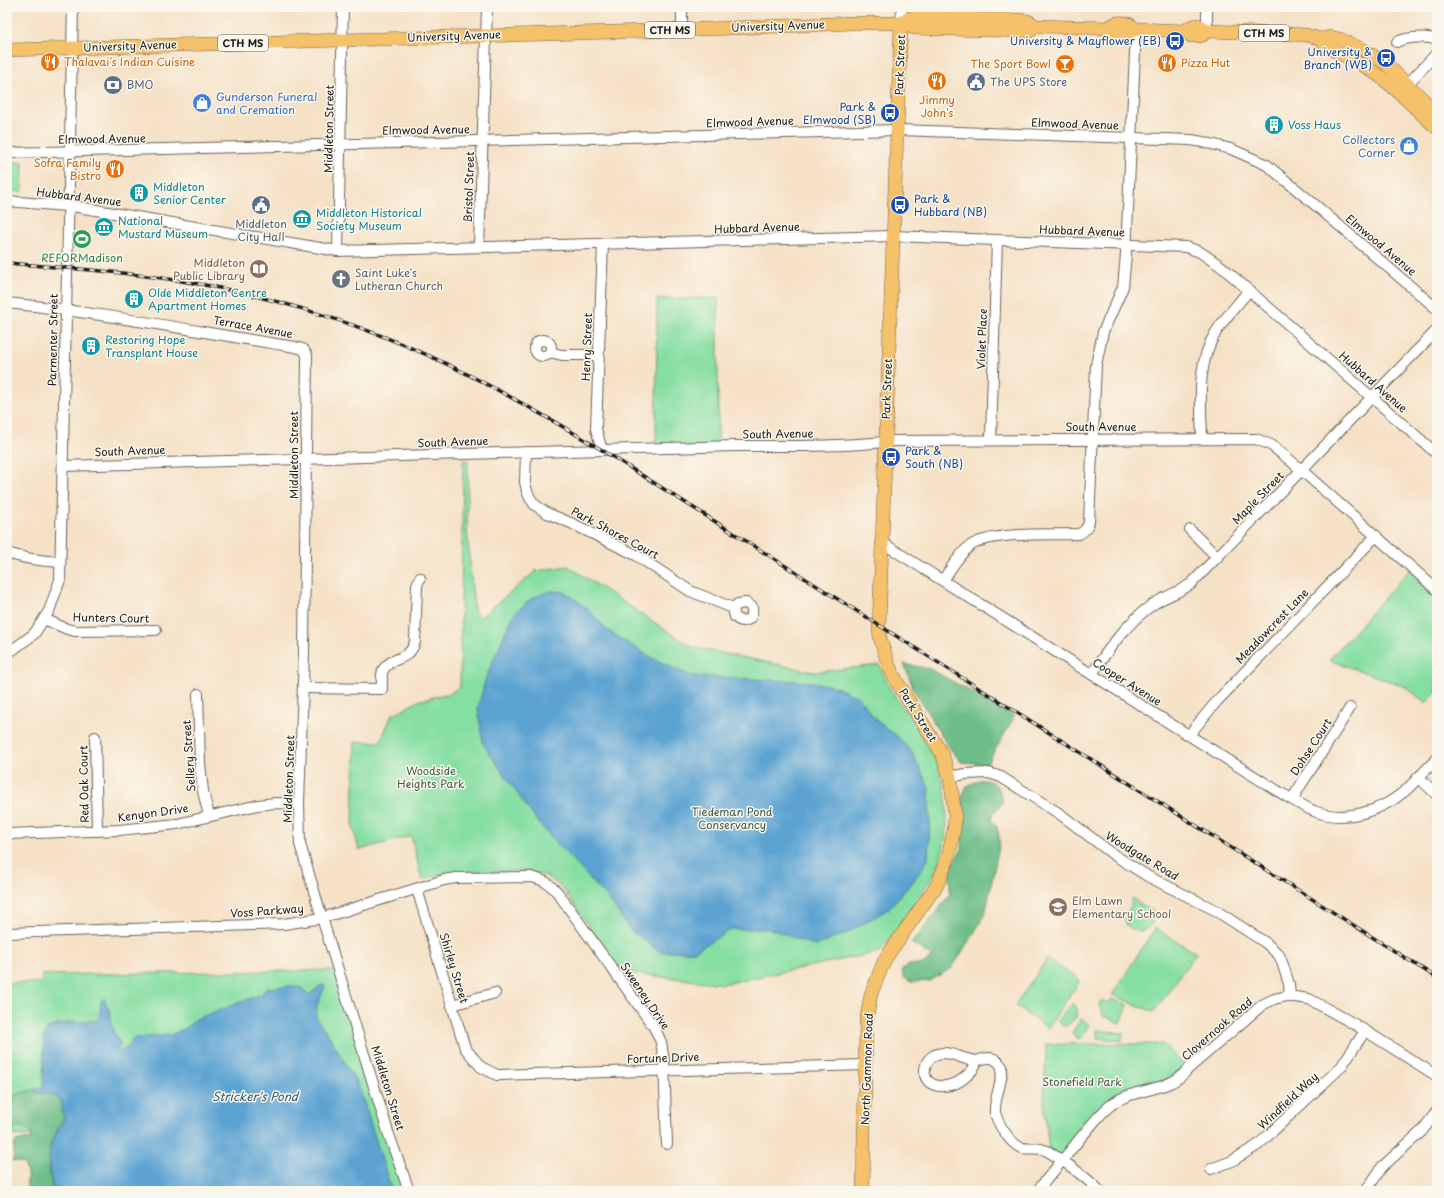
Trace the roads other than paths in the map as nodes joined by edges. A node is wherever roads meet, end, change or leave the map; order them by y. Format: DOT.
graph roads {
  1 [pos="73,7"];
  2 [pos="344,7"];
  3 [pos="487,7"];
  4 [pos="682,7"];
  5 [pos="902,7"];
  6 [pos="1207,7"];
  7 [pos="901,23"];
  8 [pos="1136,29"];
  9 [pos="682,30"];
  10 [pos="1207,31"];
  11 [pos="487,35"];
  12 [pos="343,40"];
  13 [pos="1437,40"];
  14 [pos="1396,42"];
  15 [pos="72,48"];
  16 [pos="7,50"];
  17 [pos="1437,53"];
  18 [pos="1403,88"];
  19 [pos="1437,113"];
  20 [pos="1437,128"];
  21 [pos="898,130"];
  22 [pos="1132,139"];
  23 [pos="482,141"];
  24 [pos="341,144"];
  25 [pos="70,152"];
  26 [pos="7,153"];
  27 [pos="7,201"];
  28 [pos="68,205"];
  29 [pos="893,236"];
  30 [pos="997,240"];
  31 [pos="603,244"];
  32 [pos="1127,245"];
  33 [pos="479,247"];
  34 [pos="338,251"];
  35 [pos="1248,291"];
  36 [pos="7,304"];
  37 [pos="1437,309"];
  38 [pos="66,310"];
  39 [pos="1437,330"];
  40 [pos="304,351"];
  41 [pos="550,352"];
  42 [pos="598,354"];
  43 [pos="1373,397"];
  44 [pos="1202,438"];
  45 [pos="990,440"];
  46 [pos="1093,440"];
  47 [pos="885,442"];
  48 [pos="602,450"];
  49 [pos="526,452"];
  50 [pos="1437,454"];
  51 [pos="306,459"];
  52 [pos="63,466"];
  53 [pos="1302,471"];
  54 [pos="1190,530"];
  55 [pos="1376,536"];
  56 [pos="881,542"];
  57 [pos="7,553"];
  58 [pos="1217,557"];
  59 [pos="60,562"];
  60 [pos="420,578"];
  61 [pos="943,580"];
  62 [pos="1437,590"];
  63 [pos="733,608"];
  64 [pos="44,619"];
  65 [pos="156,630"];
  66 [pos="7,654"];
  67 [pos="1092,674"];
  68 [pos="304,688"];
  69 [pos="198,694"];
  70 [pos="1350,708"];
  71 [pos="1189,735"];
  72 [pos="95,737"];
  73 [pos="942,754"];
  74 [pos="1437,759"];
  75 [pos="950,777"];
  76 [pos="1418,777"];
  77 [pos="1437,795"];
  78 [pos="1292,799"];
  79 [pos="299,804"];
  80 [pos="209,816"];
  81 [pos="97,831"];
  82 [pos="7,834"];
  83 [pos="546,882"];
  84 [pos="417,888"];
  85 [pos="322,918"];
  86 [pos="7,933"];
  87 [pos="495,993"];
  88 [pos="1290,997"];
  89 [pos="452,1005"];
  90 [pos="1365,1031"];
  91 [pos="470,1054"];
  92 [pos="976,1061"];
  93 [pos="866,1065"];
  94 [pos="664,1070"];
  95 [pos="1437,1076"];
  96 [pos="1437,1110"];
  97 [pos="667,1144"];
  98 [pos="1062,1161"];
  99 [pos="1211,1169"];
  100 [pos="409,1191"];
  101 [pos="863,1191"];
  102 [pos="1037,1191"];
  103 [pos="1100,1191"];
  104 [pos="1366,1191"];
  1 -- 15 [label="street, Parmenter Street"];
  2 -- 12 [label="street, Middleton Street"];
  3 -- 11 [label="street, Bristol Street"];
  4 -- 9 [label="street"];
  5 -- 7 [label="street, Park Street"];
  6 -- 10 [label="street"];
  7 -- 8 [label="main road, University Avenue / CTH MS"];
  7 -- 9 [label="main road, University Avenue / CTH MS"];
  7 -- 21 [label="main road, Park Street"];
  8 -- 10 [label="main road, University Avenue / CTH MS"];
  8 -- 22 [label="street"];
  9 -- 11 [label="main road, University Avenue / CTH MS"];
  10 -- 18 [label="main road, University Avenue / CTH MS"];
  11 -- 12 [label="main road, University Avenue / CTH MS"];
  11 -- 23 [label="street, Bristol Street"];
  12 -- 15 [label="main road, University Avenue / CTH MS"];
  12 -- 24 [label="street, Middleton Street"];
  13 -- 14 [label="street"];
  15 -- 16 [label="main road, University Avenue / CTH MS"];
  15 -- 25 [label="street, Parmenter Street"];
  17 -- 18 [label="street"];
  18 -- 19 [label="main road, University Avenue / CTH MS"];
  18 -- 20 [label="main road, University Avenue / CTH MS"];
  21 -- 22 [label="street, Elmwood Avenue"];
  21 -- 23 [label="street, Elmwood Avenue"];
  21 -- 29 [label="main road, Park Street"];
  22 -- 32 [label="street"];
  22 -- 37 [label="street, Elmwood Avenue"];
  23 -- 24 [label="street, Elmwood Avenue"];
  23 -- 33 [label="street, Bristol Street"];
  24 -- 25 [label="street, Elmwood Avenue"];
  24 -- 34 [label="street, Middleton Street"];
  25 -- 26 [label="street, Elmwood Avenue"];
  25 -- 28 [label="street, Parmenter Street"];
  27 -- 28 [label="street, Hubbard Avenue"];
  28 -- 34 [label="street, Hubbard Avenue"];
  28 -- 38 [label="street, Parmenter Street"];
  29 -- 30 [label="street, Hubbard Avenue"];
  29 -- 31 [label="street, Hubbard Avenue"];
  29 -- 47 [label="main road, Park Street"];
  30 -- 32 [label="street, Hubbard Avenue"];
  30 -- 45 [label="street, Violet Place"];
  31 -- 33 [label="street, Hubbard Avenue"];
  31 -- 42 [label="street, Henry Street"];
  32 -- 35 [label="street, Hubbard Avenue"];
  32 -- 46 [label="street"];
  33 -- 34 [label="street, Hubbard Avenue"];
  35 -- 43 [label="street, Hubbard Avenue"];
  35 -- 44 [label="street"];
  36 -- 38 [label="street, Terrace Avenue"];
  38 -- 40 [label="street, Terrace Avenue"];
  38 -- 52 [label="street, Parmenter Street"];
  39 -- 43 [label="street, Maple Street"];
  40 -- 51 [label="street, Middleton Street"];
  41 -- 42 [label="street"];
  42 -- 48 [label="street, Henry Street"];
  43 -- 50 [label="street, Hubbard Avenue"];
  43 -- 53 [label="street, Maple Street"];
  44 -- 46 [label="street, South Avenue"];
  44 -- 53 [label="street, South Avenue"];
  45 -- 46 [label="street, South Avenue"];
  45 -- 47 [label="street, South Avenue"];
  46 -- 61 [label="street"];
  47 -- 48 [label="street, South Avenue"];
  47 -- 56 [label="main road, Park Street"];
  48 -- 49 [label="street, South Avenue"];
  49 -- 51 [label="street, South Avenue"];
  49 -- 63 [label="street, Park Shores Court"];
  51 -- 52 [label="street, South Avenue"];
  51 -- 68 [label="street, Middleton Street"];
  52 -- 59 [label="street, Parmenter Street"];
  53 -- 55 [label="street, South Avenue"];
  53 -- 58 [label="street, Maple Street"];
  54 -- 58 [label="street"];
  55 -- 62 [label="street, South Avenue"];
  55 -- 71 [label="street, Meadowcrest Lane"];
  56 -- 61 [label="street, Cooper Avenue"];
  56 -- 73 [label="main road, Park Street"];
  57 -- 59 [label="street"];
  58 -- 67 [label="street, Maple Street"];
  59 -- 64 [label="street, Parmenter Street"];
  60 -- 68 [label="street"];
  61 -- 67 [label="street, Cooper Avenue"];
  64 -- 65 [label="street, Hunters Court"];
  64 -- 66 [label="street, Parmenter Street"];
  67 -- 71 [label="street, Cooper Avenue"];
  68 -- 79 [label="street, Middleton Street"];
  69 -- 80 [label="street, Sellery Street"];
  70 -- 78 [label="street, Dohse Court"];
  71 -- 78 [label="street, Cooper Avenue"];
  72 -- 81 [label="street, Red Oak Court"];
  73 -- 75 [label="main road, North Gammon Road"];
  74 -- 76 [label="street, Cooper Avenue"];
  75 -- 88 [label="street, Woodgate Road"];
  75 -- 93 [label="main road, North Gammon Road"];
  76 -- 77 [label="street"];
  76 -- 78 [label="street, Cooper Avenue"];
  79 -- 80 [label="street, Kenyon Drive"];
  79 -- 85 [label="street, Middleton Street"];
  80 -- 81 [label="street, Kenyon Drive"];
  81 -- 82 [label="street, Kenyon Drive"];
  83 -- 84 [label="street, Voss Parkway"];
  83 -- 94 [label="street, Sweeney Drive"];
  84 -- 85 [label="street, Voss Parkway"];
  84 -- 89 [label="street, Shirley Street"];
  85 -- 86 [label="street, Voss Parkway"];
  85 -- 100 [label="street, Middleton Street"];
  87 -- 89 [label="street"];
  88 -- 90 [label="street, Clovernook Road"];
  88 -- 98 [label="street, Clovernook Road"];
  89 -- 91 [label="street, Shirley Street"];
  90 -- 95 [label="street, Clovernook Road"];
  90 -- 99 [label="street, Windfield Way"];
  91 -- 94 [label="street, Fortune Drive"];
  92 -- 92 [label="street"];
  92 -- 98 [label="street"];
  93 -- 94 [label="street, Fortune Drive"];
  93 -- 101 [label="main road, North Gammon Road"];
  94 -- 97 [label="street, Sweeney Drive"];
  96 -- 104 [label="street"];
  98 -- 102 [label="street, Clovernook Road"];
  98 -- 103 [label="street"];
}
